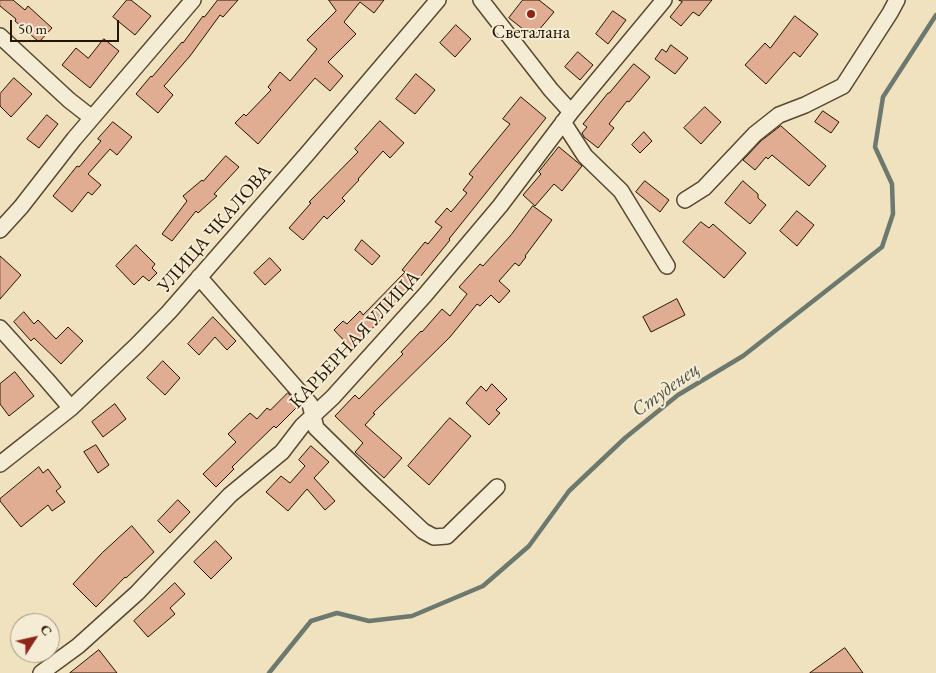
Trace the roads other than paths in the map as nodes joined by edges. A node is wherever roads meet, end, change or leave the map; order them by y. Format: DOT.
graph roads {
  1 [pos="193,0"];
  2 [pos="438,0"];
  3 [pos="481,0"];
  4 [pos="664,0"];
  5 [pos="897,0"];
  6 [pos="0,36"];
  7 [pos="567,117"];
  8 [pos="92,118"];
  9 [pos="685,200"];
  10 [pos="0,230"];
  11 [pos="667,266"];
  12 [pos="199,277"];
  13 [pos="0,328"];
  14 [pos="71,408"];
  15 [pos="314,416"];
  16 [pos="0,464"];
  17 [pos="497,487"];
  18 [pos="41,673"];
  1 -- 8 [label="street"];
  2 -- 12 [label="street, УЛИЦА ЧКАЛОВА"];
  3 -- 7 [label="street"];
  4 -- 7 [label="street, КАРЬЕРНАЯ УЛИЦА"];
  5 -- 9 [label="street"];
  6 -- 8 [label="street"];
  7 -- 11 [label="street"];
  7 -- 15 [label="street, КАРЬЕРНАЯ УЛИЦА"];
  8 -- 10 [label="street"];
  12 -- 14 [label="street, УЛИЦА ЧКАЛОВА"];
  12 -- 15 [label="street"];
  13 -- 14 [label="street"];
  14 -- 16 [label="street, УЛИЦА ЧКАЛОВА"];
  15 -- 17 [label="street"];
  15 -- 18 [label="street, КАРЬЕРНАЯ УЛИЦА"];
}
